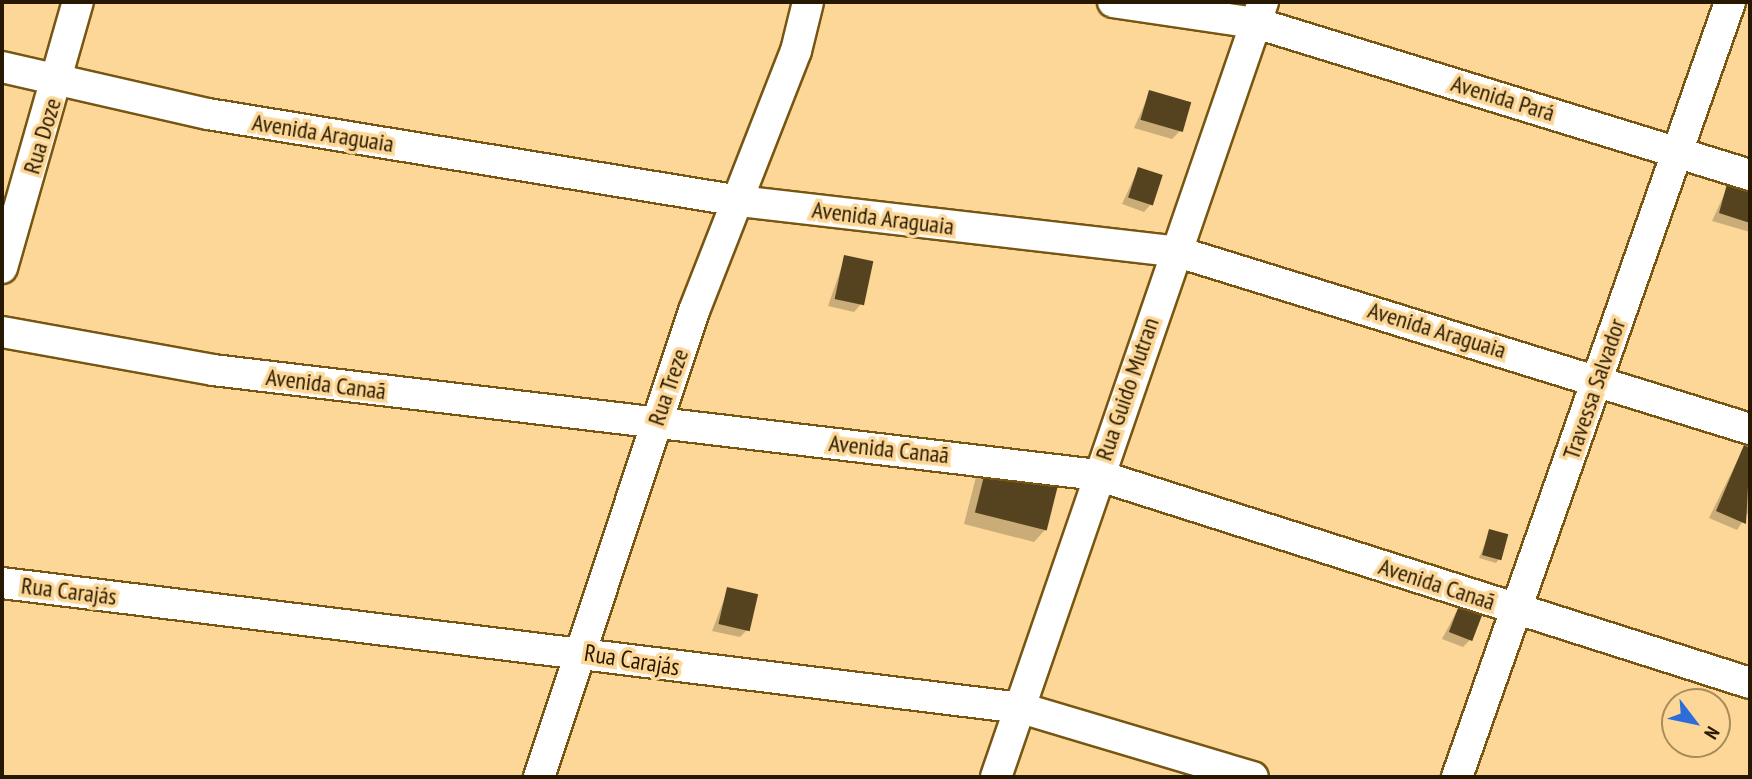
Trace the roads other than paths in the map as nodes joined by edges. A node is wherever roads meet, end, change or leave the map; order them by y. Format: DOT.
graph roads {
  1 [pos="78,2"];
  2 [pos="808,2"];
  3 [pos="1113,2"];
  4 [pos="1730,2"];
  5 [pos="1259,13"];
  6 [pos="2,66"];
  7 [pos="57,84"];
  8 [pos="1675,150"];
  9 [pos="1750,175"];
  10 [pos="740,201"];
  11 [pos="1175,251"];
  12 [pos="2,268"];
  13 [pos="2,332"];
  14 [pos="1599,379"];
  15 [pos="656,423"];
  16 [pos="1750,429"];
  17 [pos="1097,475"];
  18 [pos="2,583"];
  19 [pos="1514,609"];
  20 [pos="578,651"];
  21 [pos="1750,683"];
  22 [pos="1021,708"];
  23 [pos="539,777"];
  24 [pos="996,777"];
  25 [pos="1254,777"];
  26 [pos="1457,777"];
  1 -- 7 [label="street, Rua Doze"];
  2 -- 10 [label="street, Rua Treze"];
  3 -- 5 [label="street, Avenida Pará"];
  4 -- 8 [label="street, Travessa Salvador"];
  5 -- 8 [label="street, Avenida Pará"];
  5 -- 11 [label="street, Rua Guido Mutran"];
  6 -- 7 [label="street, Avenida Araguaia"];
  7 -- 10 [label="street, Avenida Araguaia"];
  7 -- 12 [label="street, Rua Doze"];
  8 -- 9 [label="street, Avenida Pará"];
  8 -- 14 [label="street, Travessa Salvador"];
  10 -- 11 [label="street, Avenida Araguaia"];
  10 -- 15 [label="street, Rua Treze"];
  11 -- 14 [label="street, Avenida Araguaia"];
  11 -- 17 [label="street, Rua Guido Mutran"];
  13 -- 15 [label="street, Avenida Canaã"];
  14 -- 16 [label="street, Avenida Araguaia"];
  14 -- 19 [label="street, Travessa Salvador"];
  15 -- 17 [label="street, Avenida Canaã"];
  15 -- 20 [label="street, Rua Treze"];
  17 -- 19 [label="street, Avenida Canaã"];
  17 -- 22 [label="street, Rua Guido Mutran"];
  18 -- 20 [label="street, Rua Carajás"];
  19 -- 21 [label="street, Avenida Canaã"];
  19 -- 26 [label="street, Travessa Salvador"];
  20 -- 22 [label="street, Rua Carajás"];
  20 -- 23 [label="street, Rua Treze"];
  22 -- 24 [label="street, Rua Guido Mutran"];
  22 -- 25 [label="street, Rua Carajás"];
}
